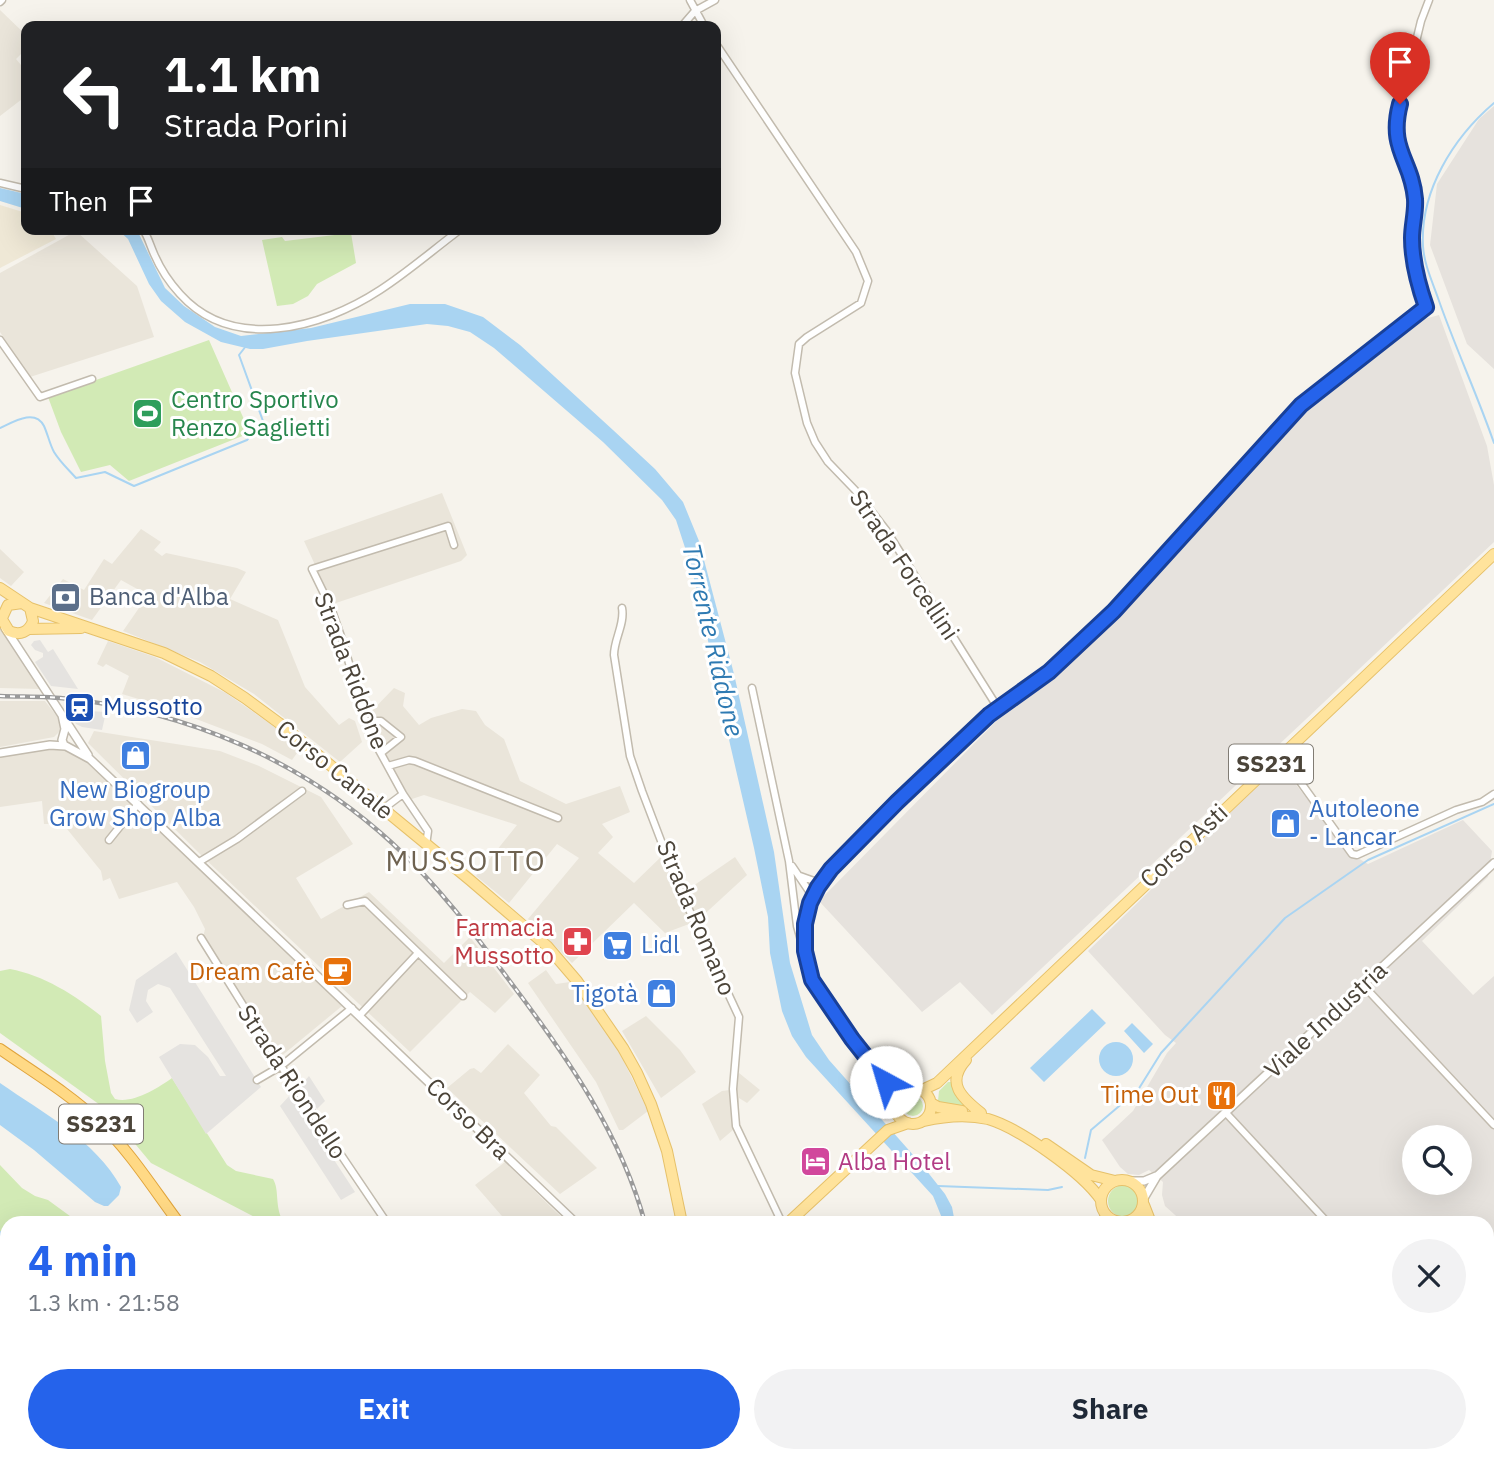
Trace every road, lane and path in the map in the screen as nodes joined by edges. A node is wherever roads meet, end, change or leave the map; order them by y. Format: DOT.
graph roads {
  1 [pos="690,0"];
  2 [pos="715,0"];
  3 [pos="1429,0"];
  4 [pos="695,11"];
  5 [pos="686,21"];
  6 [pos="701,21"];
  7 [pos="721,51"];
  8 [pos="0,183"];
  9 [pos="21,188"];
  10 [pos="146,235"];
  11 [pos="453,235"];
  12 [pos="0,340"];
  13 [pos="92,379"];
  14 [pos="454,545"];
  15 [pos="1494,554"];
  16 [pos="1,589"];
  17 [pos="26,605"];
  18 [pos="622,608"];
  19 [pos="66,620"];
  20 [pos="2,621"];
  21 [pos="57,627"];
  22 [pos="92,629"];
  23 [pos="26,631"];
  24 [pos="20,649"];
  25 [pos="752,688"];
  26 [pos="998,708"];
  27 [pos="62,715"];
  28 [pos="366,721"];
  29 [pos="63,735"];
  30 [pos="75,736"];
  31 [pos="50,745"];
  32 [pos="67,746"];
  33 [pos="0,753"];
  34 [pos="381,753"];
  35 [pos="1281,755"];
  36 [pos="90,759"];
  37 [pos="388,766"];
  38 [pos="302,791"];
  39 [pos="403,794"];
  40 [pos="1494,794"];
  41 [pos="138,804"];
  42 [pos="383,809"];
  43 [pos="558,818"];
  44 [pos="109,840"];
  45 [pos="426,845"];
  46 [pos="789,861"];
  47 [pos="199,862"];
  48 [pos="1494,863"];
  49 [pos="798,875"];
  50 [pos="825,877"];
  51 [pos="794,897"];
  52 [pos="812,900"];
  53 [pos="347,905"];
  54 [pos="201,937"];
  55 [pos="805,951"];
  56 [pos="418,953"];
  57 [pos="1049,975"];
  58 [pos="1363,985"];
  59 [pos="463,996"];
  60 [pos="352,1008"];
  61 [pos="360,1015"];
  62 [pos="0,1049"];
  63 [pos="281,1066"];
  64 [pos="257,1080"];
  65 [pos="937,1083"];
  66 [pos="888,1084"];
  67 [pos="905,1089"];
  68 [pos="922,1090"];
  69 [pos="931,1101"];
  70 [pos="895,1105"];
  71 [pos="981,1113"];
  72 [pos="1226,1113"];
  73 [pos="924,1121"];
  74 [pos="908,1123"];
  75 [pos="1494,1125"];
  76 [pos="887,1130"];
  77 [pos="1157,1176"];
  78 [pos="1115,1181"];
  79 [pos="1129,1181"];
  80 [pos="1101,1200"];
  81 [pos="1143,1201"];
  82 [pos="174,1216"];
  83 [pos="382,1216"];
  84 [pos="569,1216"];
  85 [pos="680,1216"];
  86 [pos="779,1216"];
  87 [pos="795,1216"];
  88 [pos="1103,1216"];
  89 [pos="1136,1216"];
  90 [pos="1148,1216"];
  91 [pos="1322,1216"];
  1 -- 4 [label="street"];
  2 -- 4 [label="street"];
  3 -- 26 [label="street"];
  4 -- 5 [label="street"];
  4 -- 6 [label="street"];
  7 -- 26 [label="street, Strada Forcellini"];
  8 -- 9 [label="street"];
  10 -- 11 [label="street"];
  12 -- 13 [label="street"];
  14 -- 28 [label="street, Strada Riddone"];
  15 -- 35 [label="main road, Corso Asti / SS231"];
  16 -- 17 [label="main road, Corso Canale"];
  17 -- 19 [label="main road, Corso Canale"];
  17 -- 20 [label="main road"];
  17 -- 23 [label="main road"];
  18 -- 86 [label="street, Strada Romano"];
  19 -- 21 [label="street"];
  19 -- 22 [label="main road, Corso Canale"];
  20 -- 23 [label="main road"];
  20 -- 24 [label="street, Corso Bra"];
  21 -- 22 [label="main road, Corso Canale"];
  21 -- 23 [label="main road, Corso Canale"];
  22 -- 42 [label="main road, Corso Canale"];
  23 -- 24 [label="street"];
  24 -- 27 [label="street, Corso Bra"];
  25 -- 46 [label="street"];
  26 -- 50 [label="street"];
  27 -- 29 [label="street, Corso Bra"];
  27 -- 30 [label="street, Corso Bra"];
  28 -- 34 [label="street, Strada Riddone"];
  28 -- 34 [label="street"];
  29 -- 30 [label="street"];
  29 -- 31 [label="street, Corso Bra"];
  29 -- 32 [label="street"];
  30 -- 32 [label="street"];
  30 -- 36 [label="street, Corso Bra"];
  31 -- 32 [label="street, Corso Bra"];
  31 -- 33 [label="street, Corso Bra"];
  32 -- 36 [label="street, Corso Bra"];
  34 -- 37 [label="street, Strada Riddone"];
  35 -- 40 [label="street"];
  35 -- 57 [label="main road, Corso Asti / SS231"];
  36 -- 41 [label="street, Corso Bra"];
  37 -- 39 [label="street, Strada Riddone"];
  37 -- 43 [label="street"];
  38 -- 47 [label="street"];
  39 -- 42 [label="street"];
  39 -- 45 [label="street, Strada Riddone"];
  41 -- 44 [label="street"];
  41 -- 47 [label="street, Corso Bra"];
  42 -- 45 [label="main road, Corso Canale"];
  45 -- 85 [label="main road, Corso Canale"];
  46 -- 49 [label="street"];
  46 -- 51 [label="street"];
  47 -- 60 [label="street, Corso Bra"];
  48 -- 58 [label="street, Viale Industria"];
  49 -- 50 [label="street"];
  49 -- 52 [label="street"];
  50 -- 52 [label="street"];
  51 -- 52 [label="street"];
  51 -- 55 [label="street"];
  52 -- 55 [label="street"];
  53 -- 56 [label="street"];
  54 -- 63 [label="street, Strada Riondello"];
  55 -- 66 [label="street"];
  56 -- 59 [label="street"];
  56 -- 61 [label="street"];
  57 -- 65 [label="main road, Corso Asti / SS231"];
  57 -- 71 [label="main road"];
  58 -- 72 [label="street, Viale Industria"];
  58 -- 75 [label="street"];
  60 -- 61 [label="street, Corso Bra"];
  60 -- 63 [label="street"];
  61 -- 84 [label="street, Corso Bra"];
  62 -- 82 [label="highway, SS231"];
  63 -- 64 [label="street"];
  63 -- 83 [label="street, Strada Riondello"];
  65 -- 68 [label="main road, SS231"];
  65 -- 69 [label="main road, SS231"];
  66 -- 67 [label="street"];
  66 -- 70 [label="street"];
  67 -- 68 [label="main road, SS231"];
  67 -- 70 [label="main road"];
  68 -- 69 [label="main road"];
  69 -- 71 [label="main road"];
  69 -- 73 [label="main road, SS231"];
  70 -- 74 [label="main road"];
  70 -- 76 [label="main road"];
  71 -- 78 [label="main road"];
  72 -- 77 [label="street, Viale Industria"];
  72 -- 91 [label="street"];
  73 -- 74 [label="main road"];
  73 -- 80 [label="main road"];
  74 -- 76 [label="main road"];
  76 -- 87 [label="main road"];
  77 -- 79 [label="street"];
  77 -- 81 [label="street, Viale Industria"];
  78 -- 79 [label="main road"];
  78 -- 80 [label="main road"];
  79 -- 81 [label="main road"];
  80 -- 88 [label="main road"];
  81 -- 89 [label="main road"];
  81 -- 90 [label="main road"];
}
